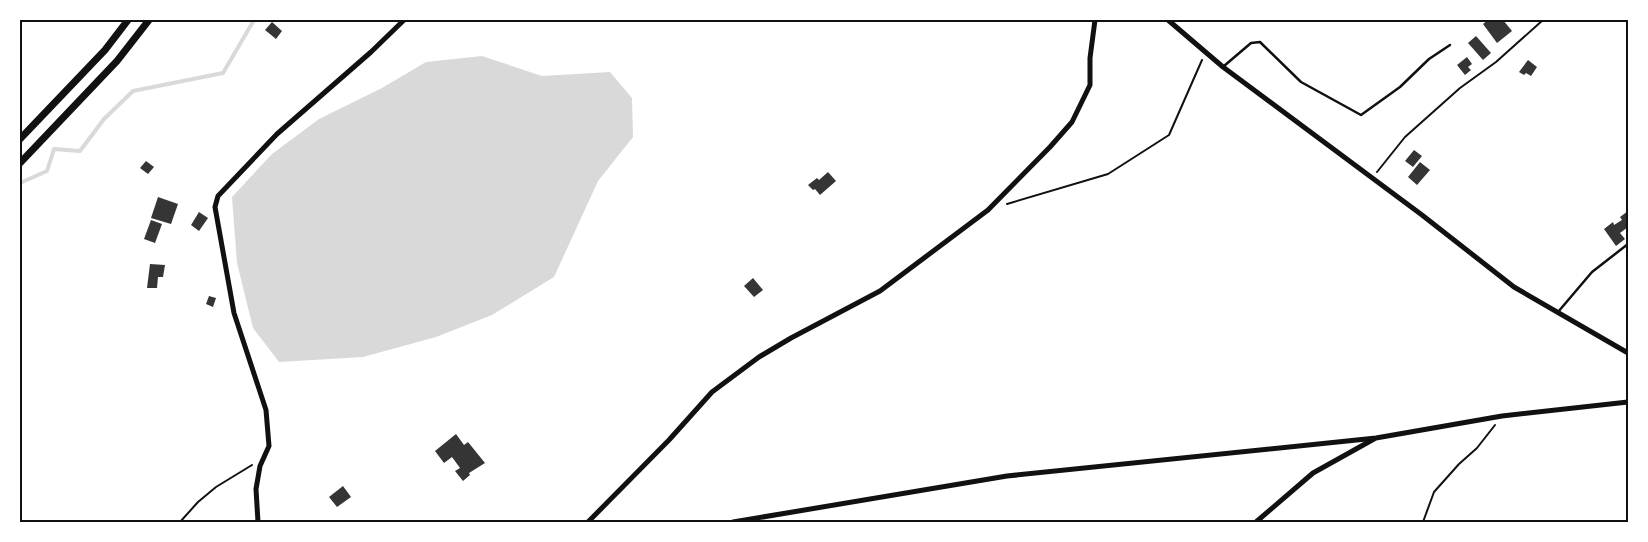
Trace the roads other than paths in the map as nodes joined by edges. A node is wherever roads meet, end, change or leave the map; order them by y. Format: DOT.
graph roads {
  1 [pos="128,20"];
  2 [pos="149,20"];
  3 [pos="404,20"];
  4 [pos="1095,20"];
  5 [pos="1168,20"];
  6 [pos="1450,44"];
  7 [pos="1223,67"];
  8 [pos="20,139"];
  9 [pos="20,163"];
  10 [pos="1628,244"];
  11 [pos="1558,312"];
  12 [pos="1628,353"];
  13 [pos="1628,402"];
  14 [pos="1376,438"];
  15 [pos="258,522"];
  16 [pos="588,522"];
  17 [pos="733,522"];
  18 [pos="1256,522"];
  1 -- 8 [label="main road"];
  2 -- 9 [label="main road"];
  3 -- 15 [label="street"];
  4 -- 16 [label="street"];
  5 -- 7 [label="street"];
  6 -- 7 [label="lane"];
  7 -- 11 [label="street"];
  10 -- 11 [label="lane"];
  11 -- 12 [label="street"];
  13 -- 14 [label="street"];
  14 -- 17 [label="street"];
  14 -- 18 [label="street"];
}
